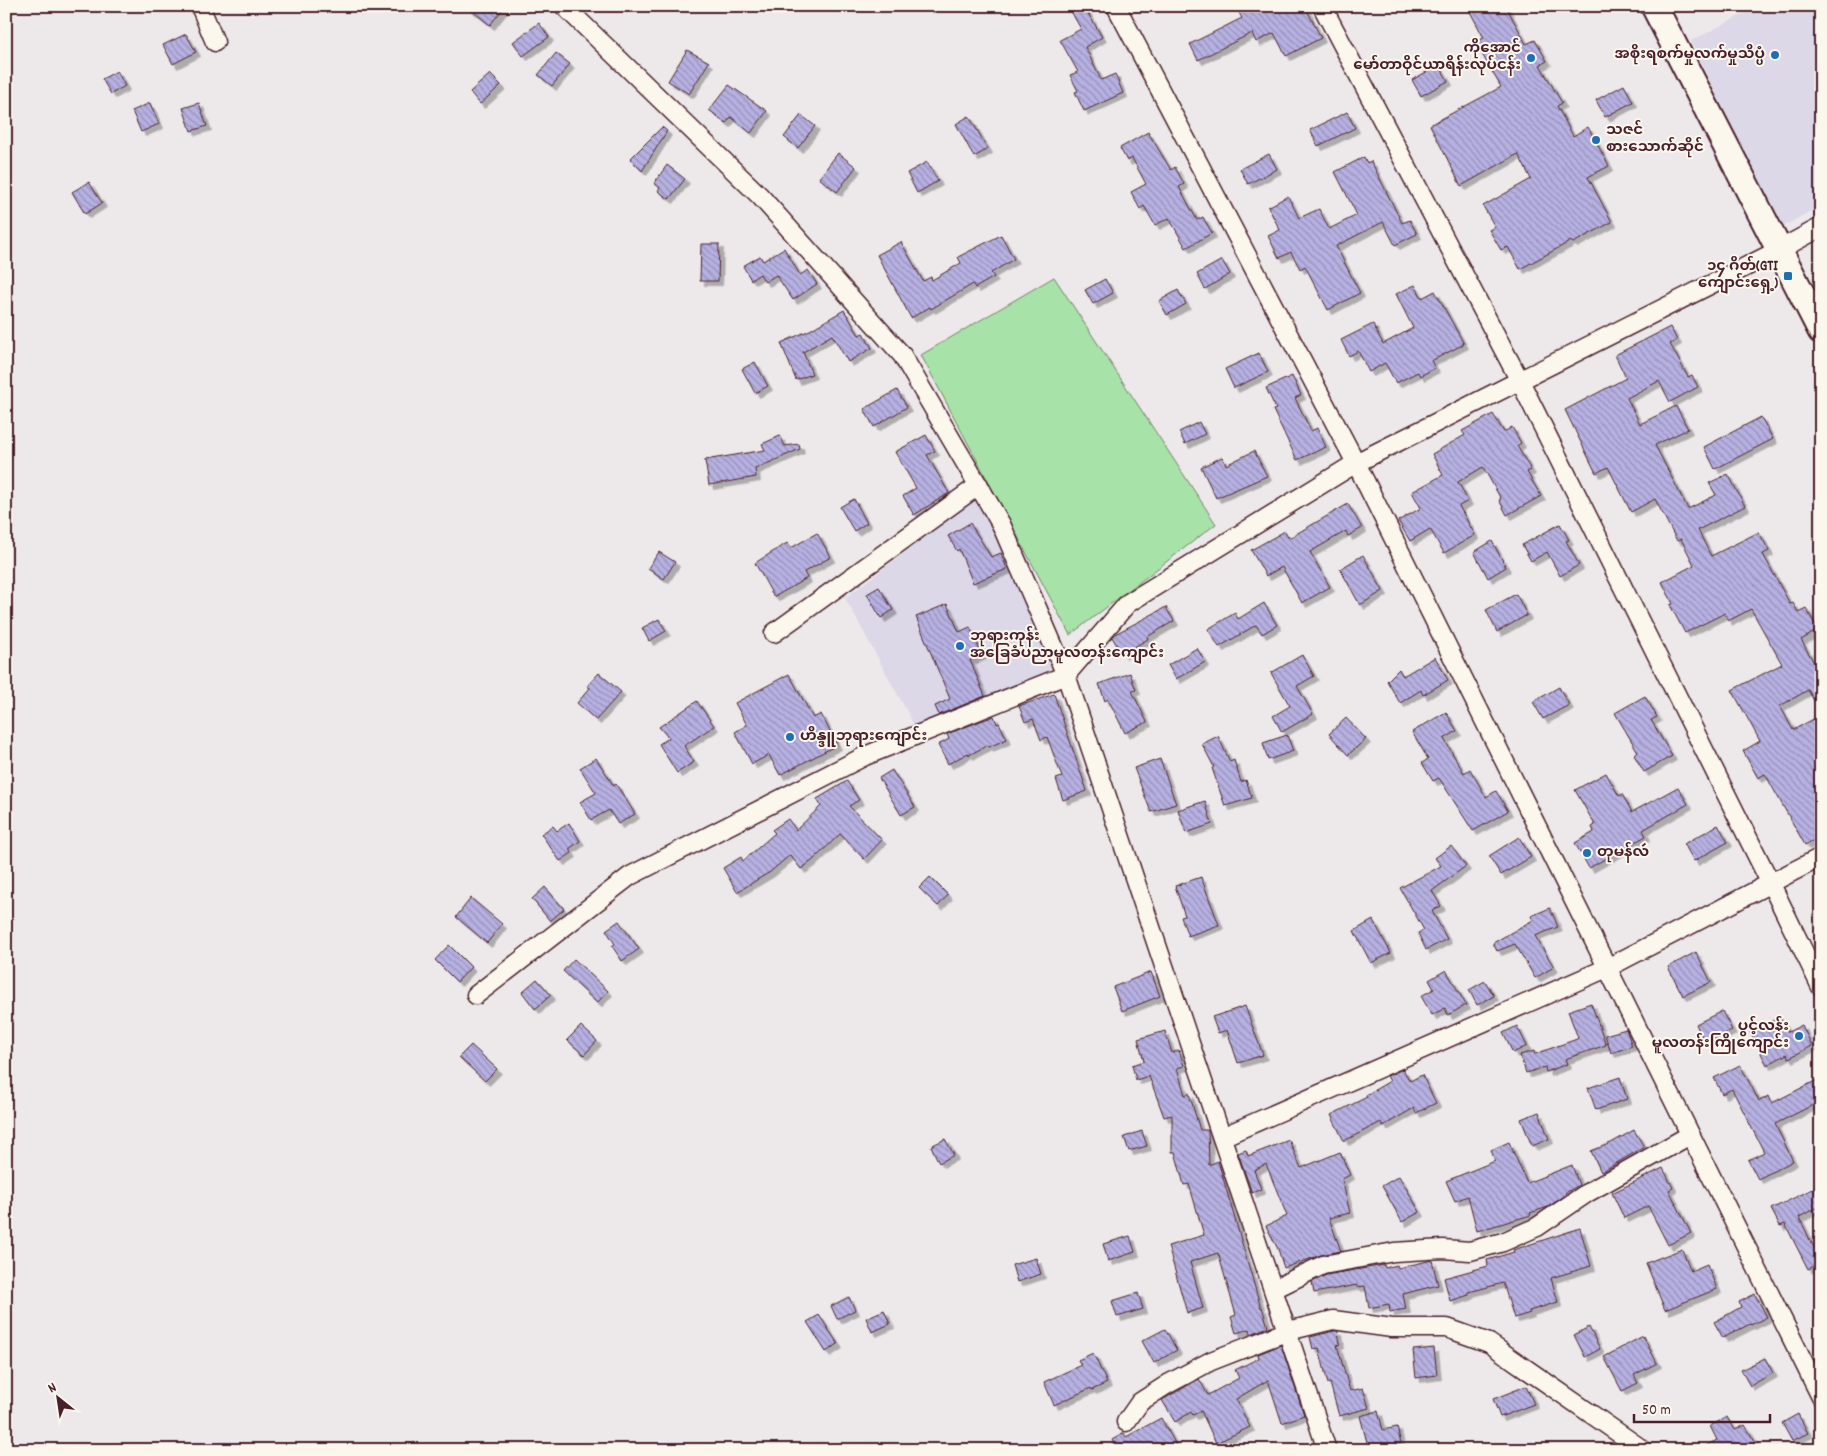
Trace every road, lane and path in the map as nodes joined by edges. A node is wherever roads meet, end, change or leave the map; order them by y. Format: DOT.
graph roads {
  1 [pos="200,6"];
  2 [pos="564,6"];
  3 [pos="1116,6"];
  4 [pos="1322,6"];
  5 [pos="1654,6"];
  6 [pos="215,42"];
  7 [pos="1821,227"];
  8 [pos="1779,250"];
  9 [pos="1821,331"];
  10 [pos="1520,381"];
  11 [pos="1356,462"];
  12 [pos="979,485"];
  13 [pos="774,633"];
  14 [pos="1066,675"];
  15 [pos="1821,857"];
  16 [pos="1770,882"];
  17 [pos="1607,968"];
  18 [pos="1821,987"];
  19 [pos="476,995"];
  20 [pos="1690,1134"];
  21 [pos="1222,1138"];
  22 [pos="1274,1288"];
  23 [pos="1288,1331"];
  24 [pos="1821,1397"];
  25 [pos="1126,1422"];
  26 [pos="1327,1450"];
  27 [pos="1643,1450"];
  1 -- 6 [label="street"];
  2 -- 12 [label="street"];
  3 -- 11 [label="street"];
  4 -- 10 [label="street"];
  5 -- 8 [label="main road"];
  7 -- 8 [label="street"];
  8 -- 9 [label="main road"];
  8 -- 10 [label="street"];
  10 -- 11 [label="street"];
  10 -- 16 [label="street"];
  11 -- 14 [label="street"];
  11 -- 17 [label="street"];
  12 -- 13 [label="street"];
  12 -- 14 [label="street"];
  14 -- 19 [label="street"];
  14 -- 21 [label="street"];
  15 -- 16 [label="street"];
  16 -- 17 [label="street"];
  16 -- 18 [label="street"];
  17 -- 20 [label="street"];
  17 -- 21 [label="street"];
  20 -- 22 [label="street"];
  20 -- 24 [label="street"];
  21 -- 22 [label="street"];
  22 -- 23 [label="street"];
  23 -- 25 [label="street"];
  23 -- 26 [label="street"];
  23 -- 27 [label="street"];
}
